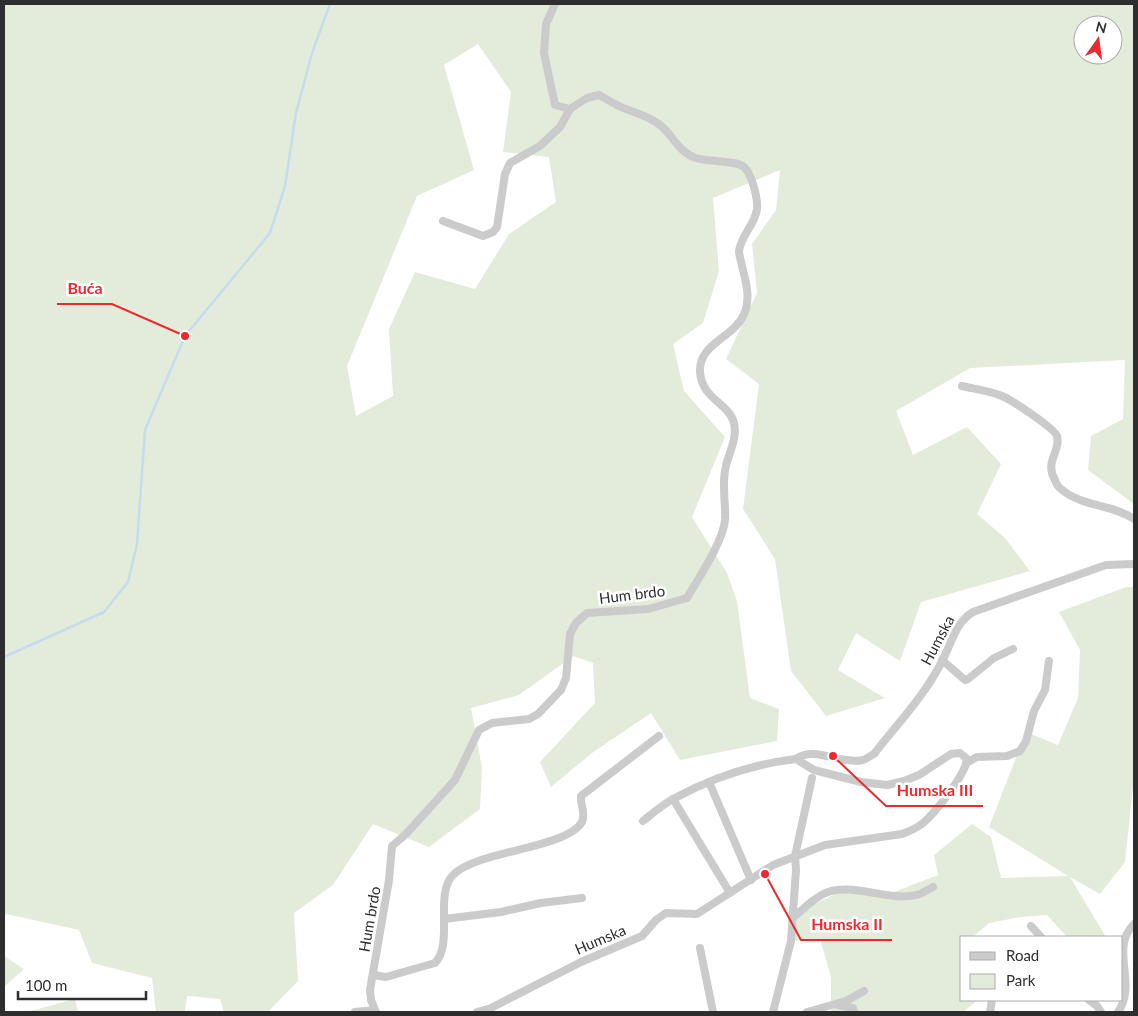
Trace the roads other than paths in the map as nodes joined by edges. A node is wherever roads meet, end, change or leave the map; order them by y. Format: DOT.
graph roads {
  1 [pos="555,4"];
  2 [pos="570,109"];
  3 [pos="443,221"];
  4 [pos="962,386"];
  5 [pos="1134,519"];
  6 [pos="1134,564"];
  7 [pos="1012,649"];
  8 [pos="942,660"];
  9 [pos="1049,661"];
  10 [pos="659,736"];
  11 [pos="796,759"];
  12 [pos="966,763"];
  13 [pos="812,778"];
  14 [pos="709,782"];
  15 [pos="673,799"];
  16 [pos="643,821"];
  17 [pos="795,856"];
  18 [pos="751,880"];
  19 [pos="933,887"];
  20 [pos="730,893"];
  21 [pos="582,898"];
  22 [pos="793,918"];
  23 [pos="444,919"];
  24 [pos="1134,924"];
  25 [pos="1031,926"];
  26 [pos="1040,936"];
  27 [pos="700,948"];
  28 [pos="1126,969"];
  29 [pos="373,975"];
  30 [pos="1134,978"];
  31 [pos="864,991"];
  32 [pos="1090,1001"];
  33 [pos="836,1004"];
  34 [pos="375,1011"];
  35 [pos="355,1012"];
  36 [pos="477,1012"];
  37 [pos="713,1012"];
  38 [pos="773,1012"];
  39 [pos="807,1012"];
  40 [pos="854,1012"];
  41 [pos="1101,1012"];
  42 [pos="1118,1012"];
  1 -- 2 [label="street"];
  2 -- 3 [label="street"];
  2 -- 29 [label="street, Hum brdo"];
  4 -- 5 [label="street"];
  6 -- 8 [label="street, Humska"];
  7 -- 8 [label="street"];
  8 -- 11 [label="street, Humska"];
  9 -- 12 [label="street"];
  10 -- 23 [label="street, Hum brdo"];
  11 -- 12 [label="street"];
  11 -- 14 [label="street, Humska"];
  12 -- 17 [label="street, Humska"];
  13 -- 17 [label="street"];
  14 -- 15 [label="street, Humska"];
  14 -- 18 [label="street"];
  15 -- 16 [label="street, Humska"];
  15 -- 20 [label="street"];
  17 -- 18 [label="street, Humska"];
  17 -- 22 [label="street"];
  18 -- 20 [label="street, Humska"];
  19 -- 22 [label="street"];
  20 -- 36 [label="street, Humska"];
  21 -- 23 [label="street"];
  22 -- 38 [label="street"];
  23 -- 29 [label="street, Hum brdo"];
  24 -- 28 [label="street"];
  25 -- 26 [label="street"];
  27 -- 37 [label="street"];
  28 -- 30 [label="street"];
  28 -- 42 [label="street"];
  29 -- 34 [label="street, Hum brdo"];
  31 -- 33 [label="street"];
  32 -- 41 [label="street"];
  33 -- 39 [label="street"];
  33 -- 40 [label="street"];
  34 -- 35 [label="street"];
}
